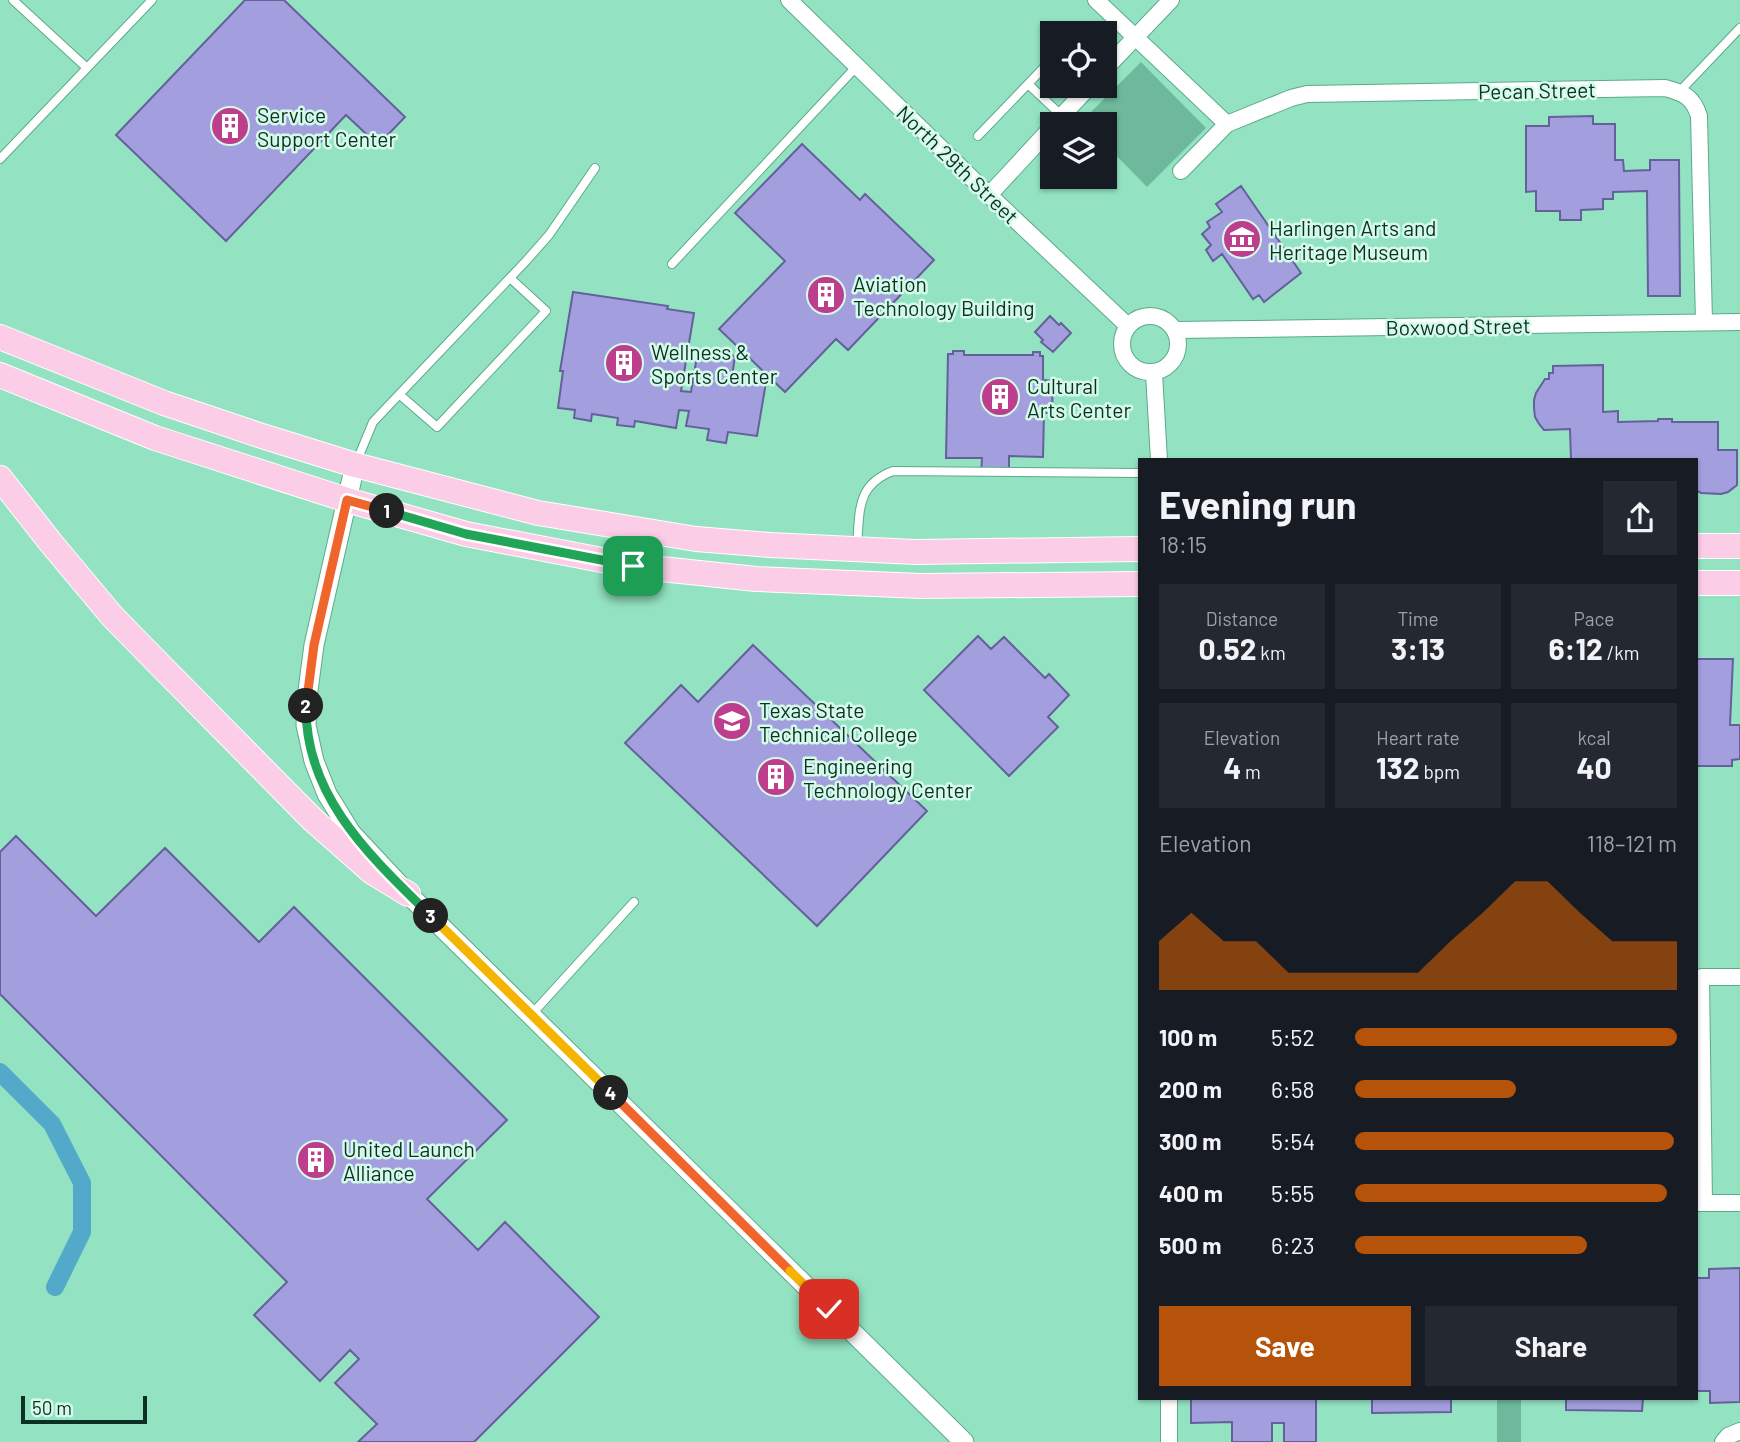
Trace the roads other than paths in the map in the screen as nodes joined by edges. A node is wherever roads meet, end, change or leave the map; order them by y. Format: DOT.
graph roads {
  1 [pos="13,0"];
  2 [pos="152,0"];
  3 [pos="789,0"];
  4 [pos="1096,0"];
  5 [pos="1171,0"];
  6 [pos="1740,29"];
  7 [pos="1134,37"];
  8 [pos="1117,56"];
  9 [pos="857,66"];
  10 [pos="87,68"];
  11 [pos="1040,72"];
  12 [pos="1028,84"];
  13 [pos="1679,92"];
  14 [pos="1079,98"];
  15 [pos="1049,112"];
  16 [pos="1065,112"];
  17 [pos="1227,124"];
  18 [pos="978,136"];
  19 [pos="1040,139"];
  20 [pos="0,159"];
  21 [pos="595,168"];
  22 [pos="1181,171"];
  23 [pos="989,195"];
  24 [pos="671,264"];
  25 [pos="510,278"];
  26 [pos="1704,322"];
  27 [pos="1740,322"];
  28 [pos="1128,326"];
  29 [pos="1175,330"];
  30 [pos="0,337"];
  31 [pos="1154,373"];
  32 [pos="0,375"];
  33 [pos="400,395"];
  34 [pos="1159,458"];
  35 [pos="355,465"];
  36 [pos="1138,473"];
  37 [pos="0,478"];
  38 [pos="347,500"];
  39 [pos="1698,546"];
  40 [pos="1740,546"];
  41 [pos="857,549"];
  42 [pos="1138,549"];
  43 [pos="1698,583"];
  44 [pos="1740,583"];
  45 [pos="1138,584"];
  46 [pos="408,894"];
  47 [pos="634,902"];
  48 [pos="1740,976"];
  49 [pos="531,1015"];
  50 [pos="1700,1203"];
  51 [pos="1740,1203"];
  52 [pos="1169,1400"];
  53 [pos="1740,1431"];
  54 [pos="964,1442"];
  55 [pos="1169,1442"];
  56 [pos="1723,1442"];
  1 -- 10 [label="lane"];
  2 -- 10 [label="lane"];
  3 -- 9 [label="street, North 29th Street"];
  4 -- 7 [label="street"];
  5 -- 7 [label="street"];
  6 -- 13 [label="lane"];
  7 -- 8 [label="street"];
  7 -- 17 [label="street"];
  9 -- 23 [label="street, North 29th Street"];
  9 -- 24 [label="lane"];
  10 -- 20 [label="lane"];
  11 -- 12 [label="lane"];
  12 -- 15 [label="lane"];
  12 -- 18 [label="lane"];
  13 -- 17 [label="street, Pecan Street"];
  13 -- 26 [label="street"];
  14 -- 16 [label="street"];
  17 -- 22 [label="street, Pecan Street"];
  19 -- 23 [label="street"];
  21 -- 25 [label="lane"];
  23 -- 28 [label="street, North 29th Street"];
  25 -- 33 [label="lane"];
  25 -- 33 [label="lane"];
  26 -- 27 [label="street, Boxwood Street"];
  26 -- 29 [label="street, Boxwood Street"];
  28 -- 29 [label="street"];
  28 -- 31 [label="street"];
  29 -- 31 [label="street"];
  30 -- 35 [label="main road"];
  31 -- 34 [label="street"];
  32 -- 38 [label="main road"];
  33 -- 35 [label="lane"];
  35 -- 38 [label="street"];
  35 -- 41 [label="main road"];
  36 -- 41 [label="lane"];
  37 -- 46 [label="main road"];
  38 -- 45 [label="main road"];
  38 -- 46 [label="street"];
  39 -- 40 [label="main road"];
  41 -- 42 [label="main road"];
  43 -- 44 [label="main road"];
  46 -- 49 [label="street"];
  47 -- 49 [label="lane"];
  48 -- 50 [label="street"];
  49 -- 54 [label="street"];
  50 -- 51 [label="street"];
  52 -- 55 [label="street"];
  53 -- 56 [label="street"];
}
